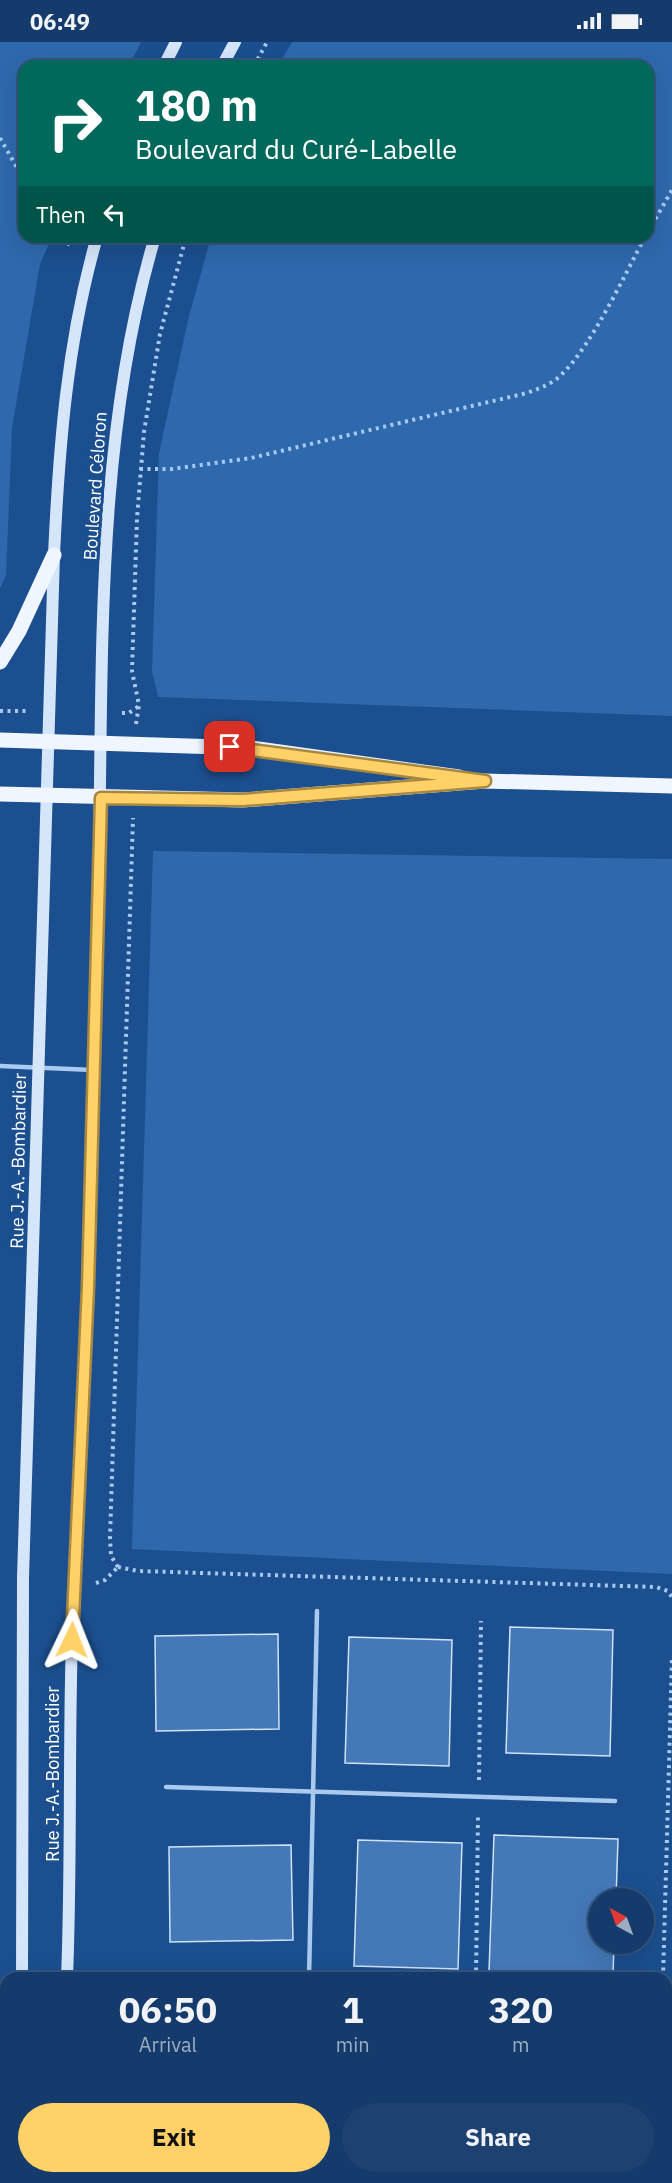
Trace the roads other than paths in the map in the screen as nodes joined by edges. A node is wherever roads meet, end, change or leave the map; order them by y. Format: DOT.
graph roads {
  1 [pos="176,42"];
  2 [pos="235,42"];
  3 [pos="167,60"];
  4 [pos="225,60"];
  5 [pos="96,243"];
  6 [pos="154,243"];
  7 [pos="54,555"];
  8 [pos="0,662"];
  9 [pos="0,740"];
  10 [pos="48,741"];
  11 [pos="101,742"];
  12 [pos="485,781"];
  13 [pos="672,786"];
  14 [pos="0,794"];
  15 [pos="47,795"];
  16 [pos="101,798"];
  17 [pos="0,1066"];
  18 [pos="39,1067"];
  19 [pos="93,1070"];
  20 [pos="317,1611"];
  21 [pos="166,1787"];
  22 [pos="313,1792"];
  23 [pos="615,1801"];
  24 [pos="22,1972"];
  25 [pos="67,1972"];
  26 [pos="309,1972"];
  1 -- 3 [label="street"];
  2 -- 4 [label="street"];
  5 -- 7 [label="street, Boulevard Céloron"];
  6 -- 11 [label="street, Boulevard Céloron"];
  7 -- 8 [label="main road"];
  7 -- 10 [label="street, Boulevard Céloron"];
  9 -- 10 [label="main road"];
  10 -- 11 [label="main road"];
  10 -- 15 [label="street, Rue J.-A.-Bombardier"];
  11 -- 12 [label="main road"];
  11 -- 16 [label="street, Rue J.-A.-Bombardier"];
  12 -- 13 [label="main road"];
  12 -- 16 [label="main road"];
  14 -- 15 [label="main road"];
  15 -- 16 [label="main road"];
  15 -- 18 [label="street, Rue J.-A.-Bombardier"];
  16 -- 19 [label="street, Rue J.-A.-Bombardier"];
  17 -- 18 [label="lane"];
  18 -- 19 [label="lane"];
  18 -- 24 [label="street, Rue J.-A.-Bombardier"];
  19 -- 25 [label="street, Rue J.-A.-Bombardier"];
  20 -- 22 [label="lane"];
  21 -- 22 [label="lane"];
  22 -- 23 [label="lane"];
  22 -- 26 [label="lane"];
}
